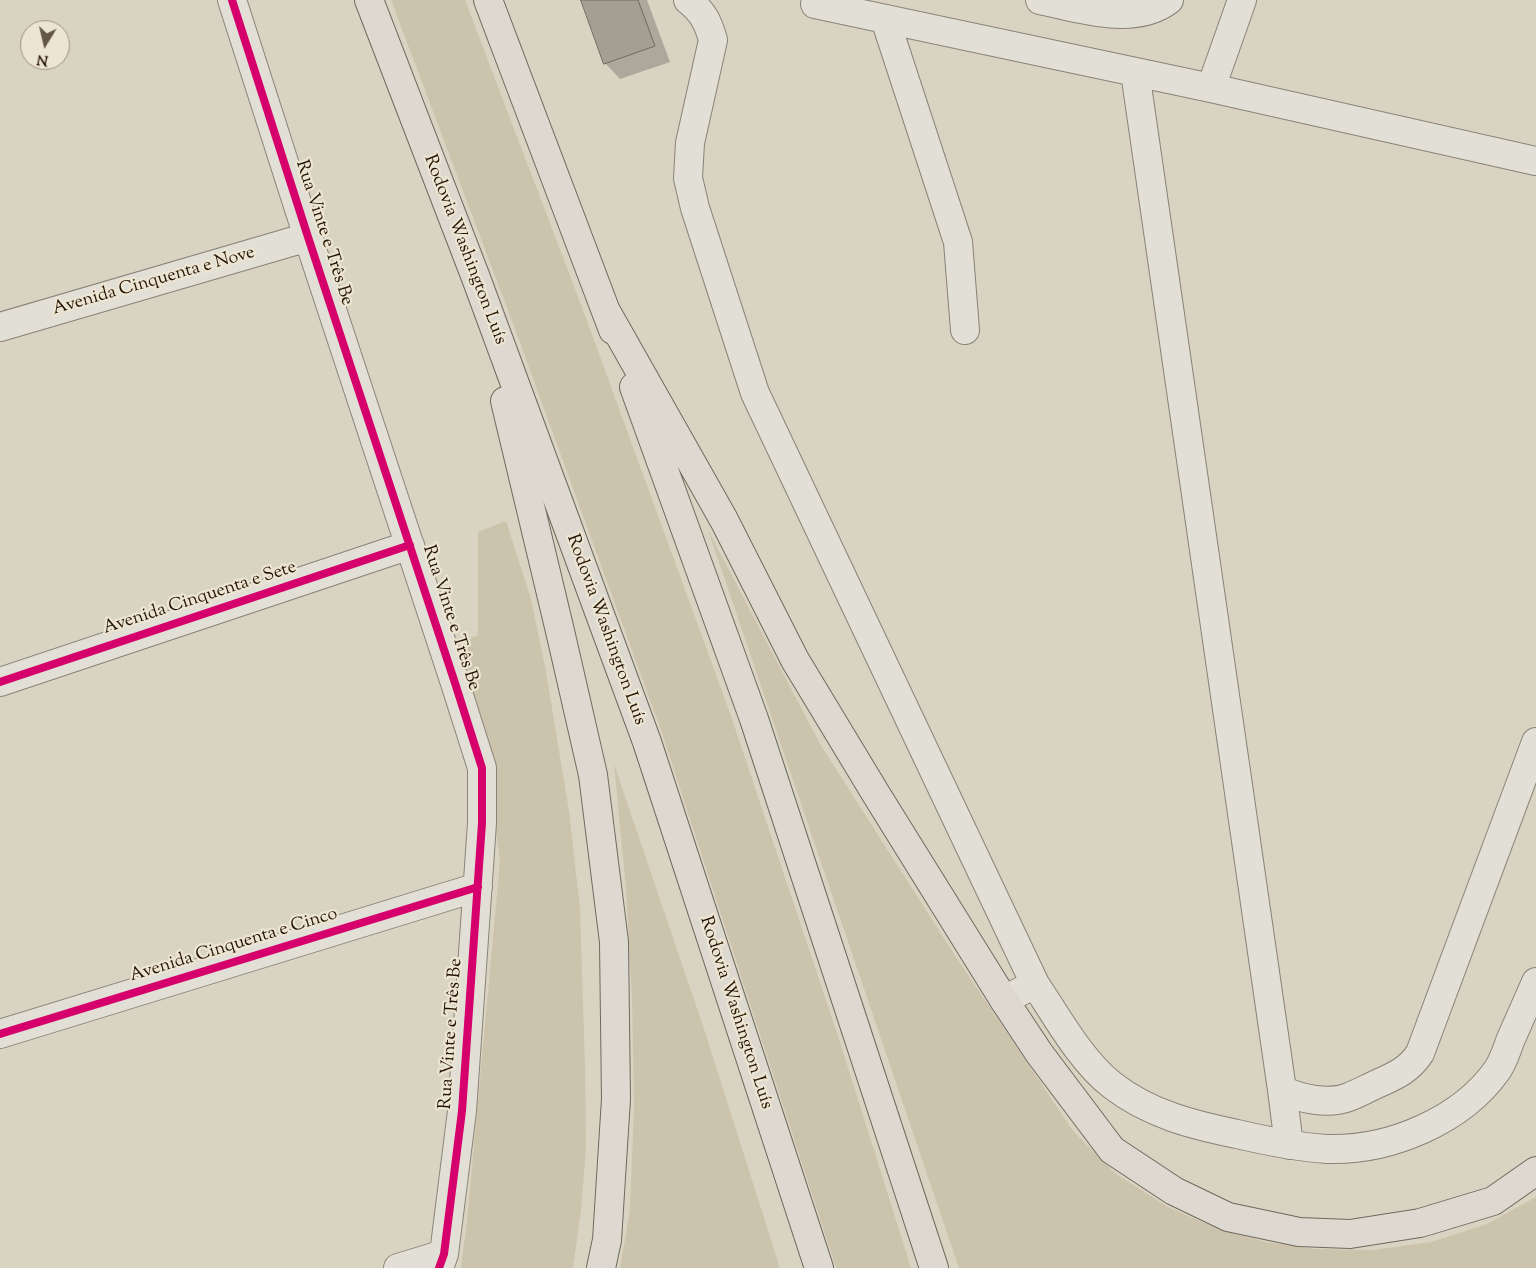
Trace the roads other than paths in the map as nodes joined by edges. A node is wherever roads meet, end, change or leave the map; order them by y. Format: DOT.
graph roads {
  1 [pos="232,0"];
  2 [pos="369,0"];
  3 [pos="488,0"];
  4 [pos="688,0"];
  5 [pos="1040,0"];
  6 [pos="1169,0"];
  7 [pos="1242,0"];
  8 [pos="814,4"];
  9 [pos="885,19"];
  10 [pos="1135,72"];
  11 [pos="1211,88"];
  12 [pos="1536,161"];
  13 [pos="308,237"];
  14 [pos="476,278"];
  15 [pos="607,314"];
  16 [pos="0,327"];
  17 [pos="965,330"];
  18 [pos="410,545"];
  19 [pos="0,682"];
  20 [pos="1536,742"];
  21 [pos="478,887"];
  22 [pos="1536,982"];
  23 [pos="1035,984"];
  24 [pos="1004,1000"];
  25 [pos="0,1034"];
  26 [pos="1282,1090"];
  27 [pos="1289,1145"];
  28 [pos="1536,1171"];
  29 [pos="442,1261"];
  30 [pos="398,1268"];
  31 [pos="601,1268"];
  32 [pos="818,1268"];
  33 [pos="934,1268"];
  1 -- 13 [label="street, Rua Vinte e Três Be"];
  2 -- 14 [label="highway, Rodovia Washington Luís"];
  3 -- 15 [label="highway"];
  4 -- 23 [label="street"];
  5 -- 6 [label="street"];
  7 -- 11 [label="street"];
  8 -- 9 [label="street"];
  9 -- 10 [label="street"];
  9 -- 17 [label="street"];
  10 -- 11 [label="street"];
  10 -- 26 [label="street"];
  11 -- 12 [label="street"];
  13 -- 16 [label="street, Avenida Cinquenta e Nove"];
  13 -- 18 [label="street, Rua Vinte e Três Be"];
  14 -- 31 [label="highway"];
  14 -- 32 [label="highway, Rodovia Washington Luís"];
  15 -- 24 [label="highway"];
  15 -- 33 [label="highway"];
  18 -- 19 [label="street, Avenida Cinquenta e Sete"];
  18 -- 21 [label="street, Rua Vinte e Três Be"];
  20 -- 26 [label="street"];
  21 -- 25 [label="street, Avenida Cinquenta e Cinco"];
  21 -- 29 [label="street, Rua Vinte e Três Be"];
  22 -- 27 [label="street"];
  23 -- 24 [label="street"];
  23 -- 27 [label="street"];
  24 -- 28 [label="highway"];
  26 -- 27 [label="street"];
  29 -- 30 [label="street"];
}
